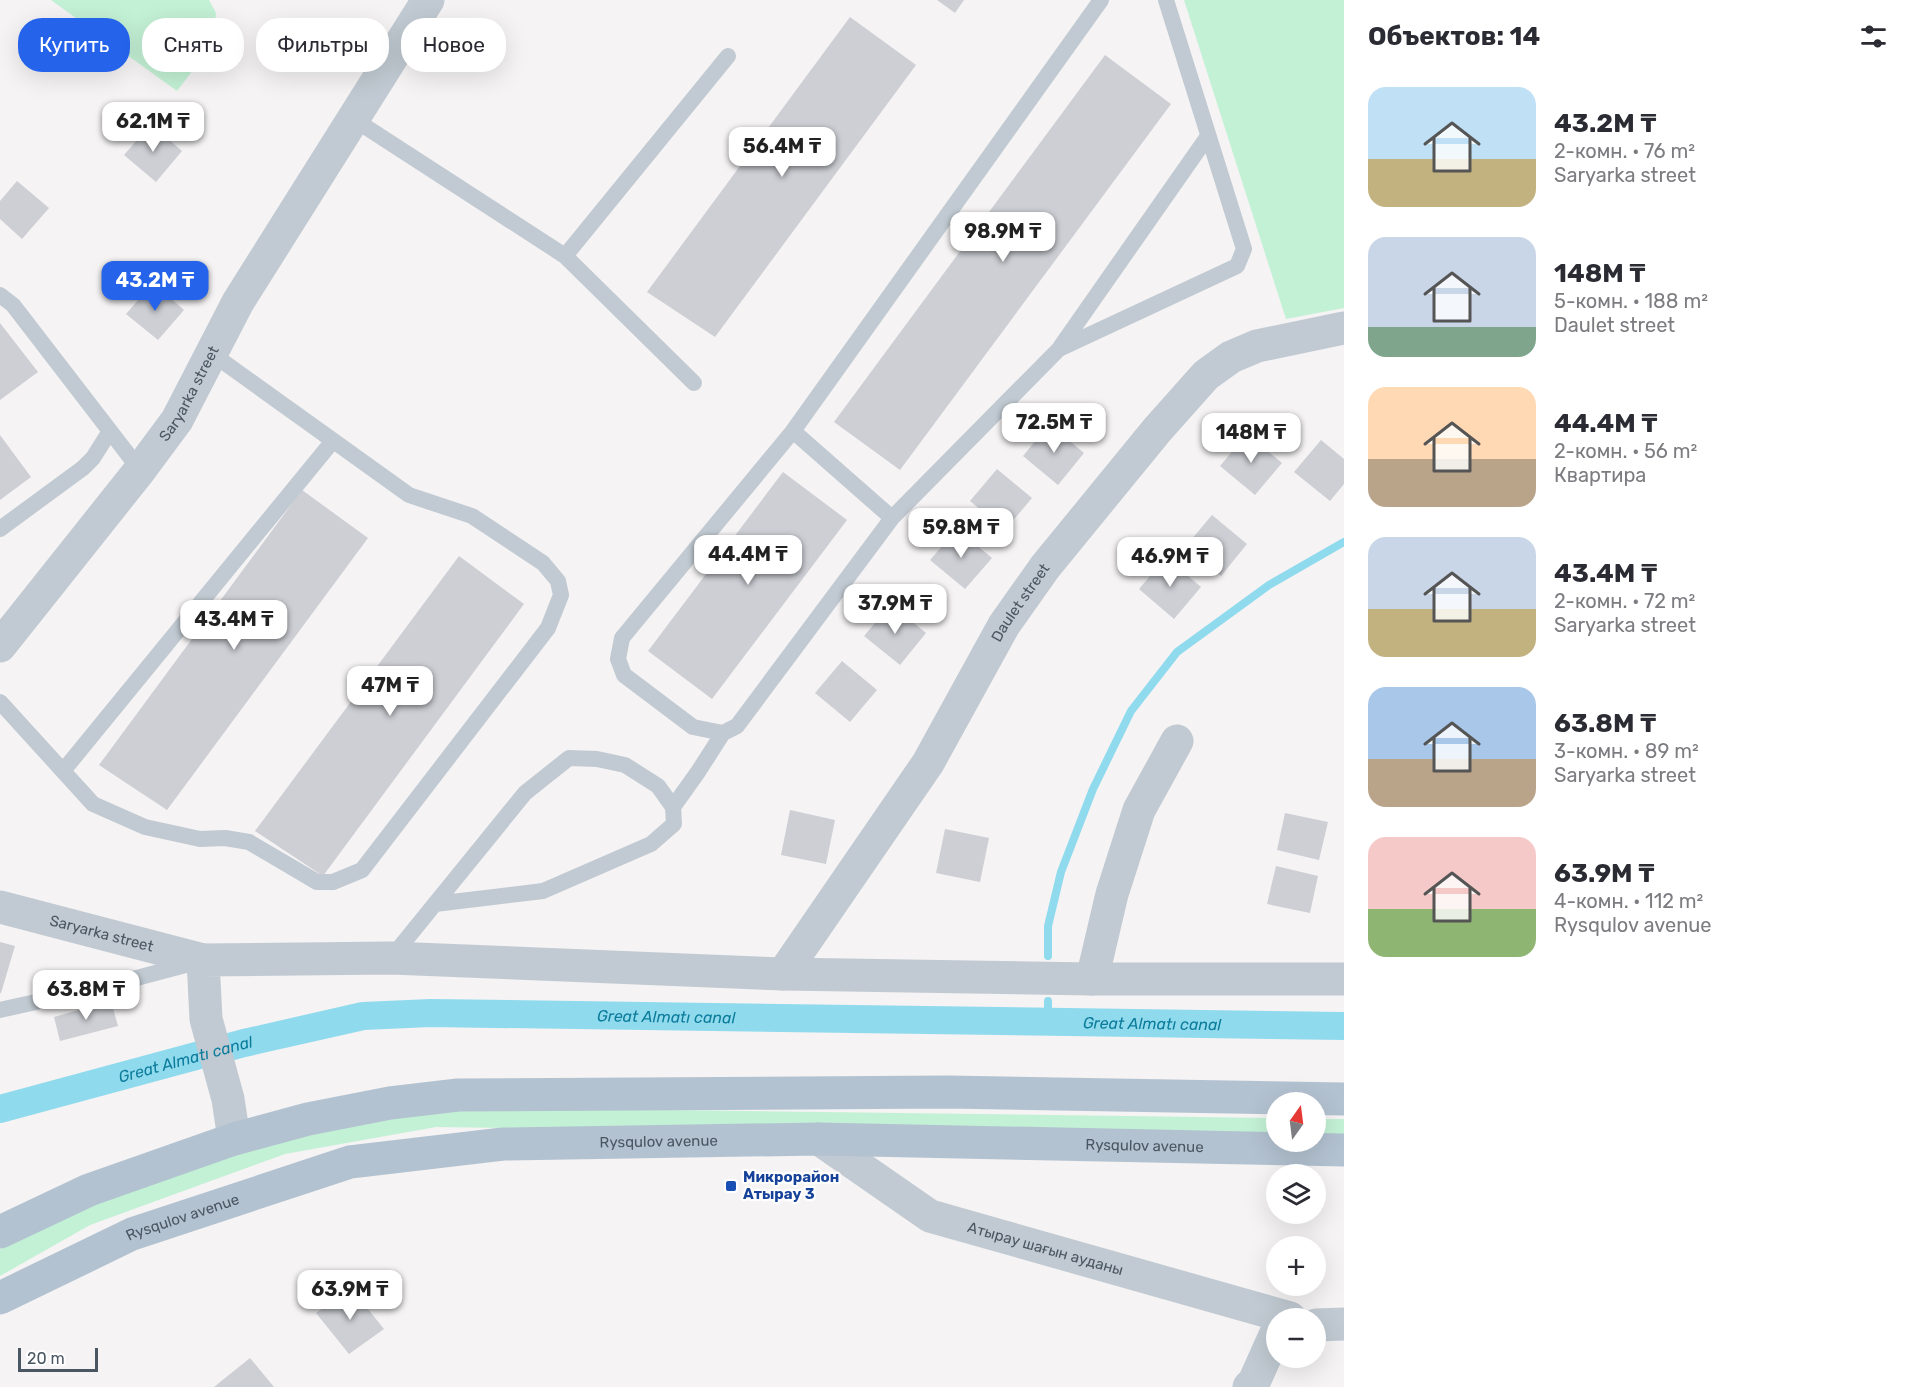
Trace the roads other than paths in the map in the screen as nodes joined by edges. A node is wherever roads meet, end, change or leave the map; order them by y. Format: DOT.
graph roads {
  1 [pos="428,0"];
  2 [pos="1101,0"];
  3 [pos="1166,0"];
  4 [pos="728,56"];
  5 [pos="352,118"];
  6 [pos="1209,136"];
  7 [pos="565,256"];
  8 [pos="0,295"];
  9 [pos="1344,328"];
  10 [pos="1059,349"];
  11 [pos="211,353"];
  12 [pos="694,383"];
  13 [pos="110,430"];
  14 [pos="793,431"];
  15 [pos="332,442"];
  16 [pos="140,470"];
  17 [pos="892,518"];
  18 [pos="0,529"];
  19 [pos="0,646"];
  20 [pos="0,702"];
  21 [pos="723,734"];
  22 [pos="1177,741"];
  23 [pos="63,771"];
  24 [pos="673,807"];
  25 [pos="435,904"];
  26 [pos="0,907"];
  27 [pos="391,958"];
  28 [pos="203,960"];
  29 [pos="783,974"];
  30 [pos="1092,979"];
  31 [pos="1344,980"];
  32 [pos="0,1010"];
  33 [pos="1344,1099"];
  34 [pos="234,1139"];
  35 [pos="819,1139"];
  36 [pos="1344,1150"];
  37 [pos="0,1232"];
  38 [pos="0,1298"];
  39 [pos="1266,1317"];
  40 [pos="1344,1324"];
  41 [pos="1326,1325"];
  42 [pos="1266,1361"];
  43 [pos="1255,1385"];
  1 -- 5 [label="street, Saryarka street"];
  2 -- 14 [label="lane"];
  3 -- 6 [label="lane"];
  4 -- 7 [label="lane"];
  5 -- 7 [label="lane"];
  5 -- 11 [label="street, Saryarka street"];
  6 -- 10 [label="lane"];
  6 -- 10 [label="lane"];
  7 -- 12 [label="lane"];
  8 -- 13 [label="lane"];
  9 -- 29 [label="street, Daulet street"];
  10 -- 17 [label="lane"];
  11 -- 15 [label="lane"];
  11 -- 16 [label="street, Saryarka street"];
  13 -- 16 [label="lane"];
  13 -- 18 [label="lane"];
  14 -- 17 [label="lane"];
  14 -- 21 [label="lane"];
  15 -- 23 [label="lane"];
  15 -- 23 [label="lane"];
  16 -- 19 [label="street, Saryarka street"];
  17 -- 21 [label="lane"];
  20 -- 23 [label="lane"];
  21 -- 24 [label="lane"];
  22 -- 30 [label="street"];
  24 -- 25 [label="lane"];
  24 -- 25 [label="lane"];
  25 -- 27 [label="lane"];
  26 -- 28 [label="street, Saryarka street"];
  27 -- 28 [label="street, Saryarka street"];
  27 -- 29 [label="street, Saryarka street"];
  28 -- 32 [label="lane"];
  28 -- 34 [label="street"];
  29 -- 30 [label="street, Saryarka street"];
  30 -- 31 [label="street, Saryarka street"];
  33 -- 34 [label="main road"];
  34 -- 37 [label="main road"];
  35 -- 36 [label="main road, Rysqulov avenue"];
  35 -- 38 [label="main road, Rysqulov avenue"];
  35 -- 39 [label="street, Атырау шағын ауданы"];
  40 -- 41 [label="street"];
  42 -- 43 [label="street"];
}
